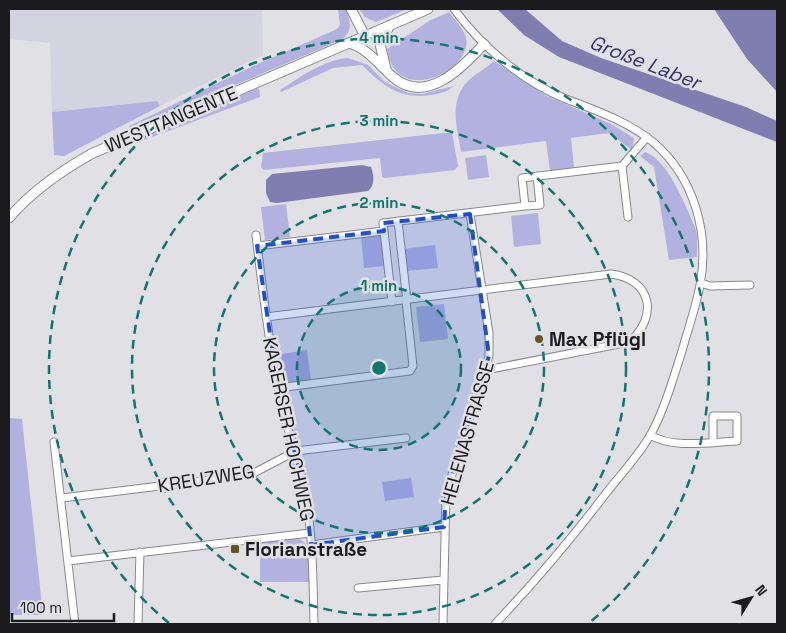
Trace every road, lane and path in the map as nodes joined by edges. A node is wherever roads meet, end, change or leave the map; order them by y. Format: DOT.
graph roads {
  1 [pos="351,9"];
  2 [pos="428,9"];
  3 [pos="454,9"];
  4 [pos="391,24"];
  5 [pos="365,36"];
  6 [pos="348,43"];
  7 [pos="484,44"];
  8 [pos="386,69"];
  9 [pos="647,137"];
  10 [pos="622,166"];
  11 [pos="536,176"];
  12 [pos="525,206"];
  13 [pos="470,214"];
  14 [pos="628,217"];
  15 [pos="9,218"];
  16 [pos="398,221"];
  17 [pos="384,231"];
  18 [pos="256,235"];
  19 [pos="257,246"];
  20 [pos="701,283"];
  21 [pos="750,285"];
  22 [pos="482,291"];
  23 [pos="406,301"];
  24 [pos="392,302"];
  25 [pos="266,317"];
  26 [pos="486,370"];
  27 [pos="278,388"];
  28 [pos="650,435"];
  29 [pos="406,438"];
  30 [pos="54,442"];
  31 [pos="713,442"];
  32 [pos="296,451"];
  33 [pos="62,498"];
  34 [pos="444,527"];
  35 [pos="310,533"];
  36 [pos="311,545"];
  37 [pos="140,552"];
  38 [pos="68,561"];
  39 [pos="443,580"];
  40 [pos="358,588"];
  41 [pos="75,624"];
  42 [pos="138,624"];
  43 [pos="314,624"];
  44 [pos="443,624"];
  45 [pos="495,624"];
  1 -- 5 [label="main road"];
  2 -- 4 [label="main road"];
  3 -- 7 [label="street"];
  4 -- 5 [label="main road, WESTTANGENTE"];
  4 -- 8 [label="main road"];
  5 -- 6 [label="main road, WESTTANGENTE"];
  6 -- 8 [label="main road"];
  6 -- 15 [label="main road, WESTTANGENTE"];
  7 -- 8 [label="main road"];
  7 -- 9 [label="street"];
  9 -- 10 [label="street"];
  9 -- 20 [label="street"];
  10 -- 11 [label="street"];
  10 -- 14 [label="street"];
  11 -- 12 [label="street"];
  11 -- 12 [label="street"];
  12 -- 13 [label="street"];
  13 -- 16 [label="street"];
  13 -- 22 [label="street, HELENASTRASSE"];
  16 -- 17 [label="street"];
  16 -- 23 [label="street"];
  17 -- 19 [label="street"];
  17 -- 24 [label="street"];
  18 -- 19 [label="street, KAGERSER HOCHWEG"];
  19 -- 25 [label="street, KAGERSER HOCHWEG"];
  20 -- 21 [label="street"];
  20 -- 28 [label="street"];
  22 -- 23 [label="street"];
  22 -- 26 [label="street, HELENASTRASSE"];
  22 -- 26 [label="street"];
  23 -- 24 [label="street"];
  23 -- 27 [label="street"];
  24 -- 25 [label="street"];
  25 -- 27 [label="street, KAGERSER HOCHWEG"];
  26 -- 34 [label="street, HELENASTRASSE"];
  27 -- 32 [label="street, KAGERSER HOCHWEG"];
  28 -- 31 [label="street"];
  28 -- 45 [label="street"];
  29 -- 32 [label="street, KREUZWEG"];
  30 -- 33 [label="street"];
  31 -- 31 [label="street"];
  32 -- 33 [label="street, KREUZWEG"];
  32 -- 35 [label="street, KAGERSER HOCHWEG"];
  33 -- 38 [label="street"];
  34 -- 36 [label="street"];
  34 -- 39 [label="street, HELENASTRASSE"];
  35 -- 36 [label="street, KAGERSER HOCHWEG"];
  35 -- 37 [label="street"];
  36 -- 43 [label="street, KAGERSER HOCHWEG"];
  37 -- 38 [label="street"];
  37 -- 42 [label="street"];
  38 -- 41 [label="street"];
  39 -- 40 [label="street"];
  39 -- 44 [label="street, HELENASTRASSE"];
}
